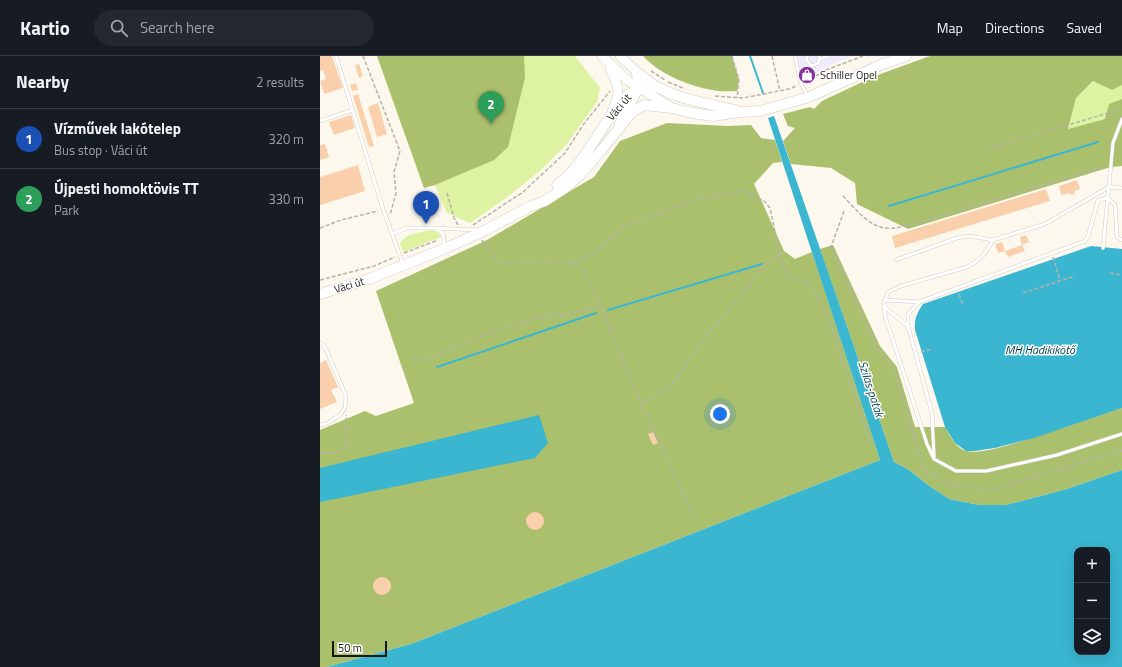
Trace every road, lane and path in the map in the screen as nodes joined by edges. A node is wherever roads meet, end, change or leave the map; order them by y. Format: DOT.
graph roads {
  1 [pos="336,56"];
  2 [pos="363,56"];
  3 [pos="620,56"];
  4 [pos="732,56"];
  5 [pos="772,56"];
  6 [pos="795,56"];
  7 [pos="807,56"];
  8 [pos="828,56"];
  9 [pos="863,56"];
  10 [pos="906,56"];
  11 [pos="819,58"];
  12 [pos="604,59"];
  13 [pos="646,68"];
  14 [pos="636,71"];
  15 [pos="801,84"];
  16 [pos="618,87"];
  17 [pos="657,87"];
  18 [pos="639,88"];
  19 [pos="689,90"];
  20 [pos="780,90"];
  21 [pos="709,96"];
  22 [pos="809,97"];
  23 [pos="737,98"];
  24 [pos="672,108"];
  25 [pos="1122,109"];
  26 [pos="354,110"];
  27 [pos="740,112"];
  28 [pos="1122,119"];
  29 [pos="608,120"];
  30 [pos="320,121"];
  31 [pos="616,130"];
  32 [pos="990,148"];
  33 [pos="1111,164"];
  34 [pos="1108,187"];
  35 [pos="1122,188"];
  36 [pos="446,193"];
  37 [pos="843,196"];
  38 [pos="1108,198"];
  39 [pos="531,206"];
  40 [pos="383,209"];
  41 [pos="844,211"];
  42 [pos="389,225"];
  43 [pos="320,228"];
  44 [pos="434,228"];
  45 [pos="464,229"];
  46 [pos="482,232"];
  47 [pos="392,234"];
  48 [pos="444,238"];
  49 [pos="993,240"];
  50 [pos="1122,240"];
  51 [pos="1103,248"];
  52 [pos="444,249"];
  53 [pos="1052,254"];
  54 [pos="399,255"];
  55 [pos="780,255"];
  56 [pos="896,260"];
  57 [pos="573,263"];
  58 [pos="404,266"];
  59 [pos="1110,273"];
  60 [pos="1122,275"];
  61 [pos="1075,276"];
  62 [pos="320,280"];
  63 [pos="1060,280"];
  64 [pos="957,288"];
  65 [pos="1023,293"];
  66 [pos="320,294"];
  67 [pos="886,300"];
  68 [pos="918,302"];
  69 [pos="962,305"];
  70 [pos="601,306"];
  71 [pos="884,307"];
  72 [pos="908,326"];
  73 [pos="320,342"];
  74 [pos="931,349"];
  75 [pos="915,354"];
  76 [pos="412,358"];
  77 [pos="641,404"];
  78 [pos="345,408"];
  79 [pos="320,425"];
  80 [pos="1122,434"];
  81 [pos="870,443"];
  82 [pos="1122,450"];
  83 [pos="320,453"];
  84 [pos="934,459"];
  85 [pos="694,518"];
  1 -- 26 [label="lane"];
  2 -- 42 [label="path"];
  3 -- 14 [label="main road"];
  4 -- 23 [label="path"];
  5 -- 20 [label="path"];
  6 -- 15 [label="lane"];
  7 -- 11 [label="lane"];
  8 -- 11 [label="lane"];
  9 -- 15 [label="path"];
  10 -- 22 [label="main road, Váci út"];
  12 -- 16 [label="main road"];
  12 -- 18 [label="main road"];
  13 -- 19 [label="path"];
  14 -- 17 [label="main road"];
  14 -- 18 [label="main road"];
  15 -- 20 [label="path"];
  15 -- 22 [label="lane"];
  16 -- 29 [label="main road"];
  16 -- 45 [label="path"];
  17 -- 18 [label="main road, Váci út"];
  17 -- 27 [label="main road, Váci út"];
  18 -- 24 [label="main road"];
  18 -- 29 [label="main road, Váci út"];
  18 -- 31 [label="main road"];
  20 -- 23 [label="path"];
  21 -- 23 [label="path"];
  22 -- 27 [label="main road, Váci út"];
  24 -- 27 [label="main road, Váci út"];
  24 -- 31 [label="main road, Váci út"];
  25 -- 32 [label="path"];
  26 -- 30 [label="lane"];
  26 -- 40 [label="lane"];
  28 -- 33 [label="lane"];
  29 -- 39 [label="main road, Váci út"];
  31 -- 39 [label="main road, Váci út"];
  33 -- 34 [label="lane"];
  33 -- 37 [label="path"];
  34 -- 35 [label="lane"];
  34 -- 38 [label="lane"];
  34 -- 49 [label="lane"];
  36 -- 45 [label="path"];
  38 -- 50 [label="lane"];
  38 -- 51 [label="lane"];
  38 -- 53 [label="lane"];
  39 -- 46 [label="main road, Váci út"];
  40 -- 42 [label="lane"];
  40 -- 43 [label="path"];
  41 -- 82 [label="path"];
  42 -- 47 [label="lane"];
  44 -- 45 [label="lane"];
  44 -- 47 [label="lane"];
  44 -- 48 [label="lane"];
  45 -- 46 [label="lane"];
  46 -- 52 [label="main road, Váci út"];
  46 -- 57 [label="path"];
  47 -- 54 [label="lane"];
  48 -- 52 [label="lane"];
  48 -- 54 [label="path"];
  49 -- 56 [label="lane"];
  49 -- 67 [label="lane"];
  52 -- 58 [label="main road, Váci út"];
  53 -- 63 [label="path"];
  53 -- 64 [label="lane"];
  54 -- 58 [label="lane"];
  54 -- 62 [label="path"];
  55 -- 57 [label="path"];
  55 -- 77 [label="path"];
  55 -- 81 [label="path"];
  57 -- 70 [label="path"];
  58 -- 66 [label="main road, Váci út"];
  59 -- 60 [label="path"];
  61 -- 63 [label="path"];
  63 -- 65 [label="path"];
  64 -- 68 [label="lane"];
  64 -- 69 [label="path"];
  67 -- 68 [label="lane"];
  67 -- 71 [label="lane"];
  68 -- 72 [label="lane"];
  70 -- 76 [label="path"];
  70 -- 77 [label="path"];
  71 -- 72 [label="lane"];
  71 -- 84 [label="lane"];
  72 -- 75 [label="lane"];
  73 -- 78 [label="lane"];
  74 -- 75 [label="path"];
  75 -- 84 [label="lane"];
  77 -- 85 [label="path"];
  78 -- 79 [label="lane"];
  78 -- 83 [label="path"];
  80 -- 84 [label="lane"];
}
